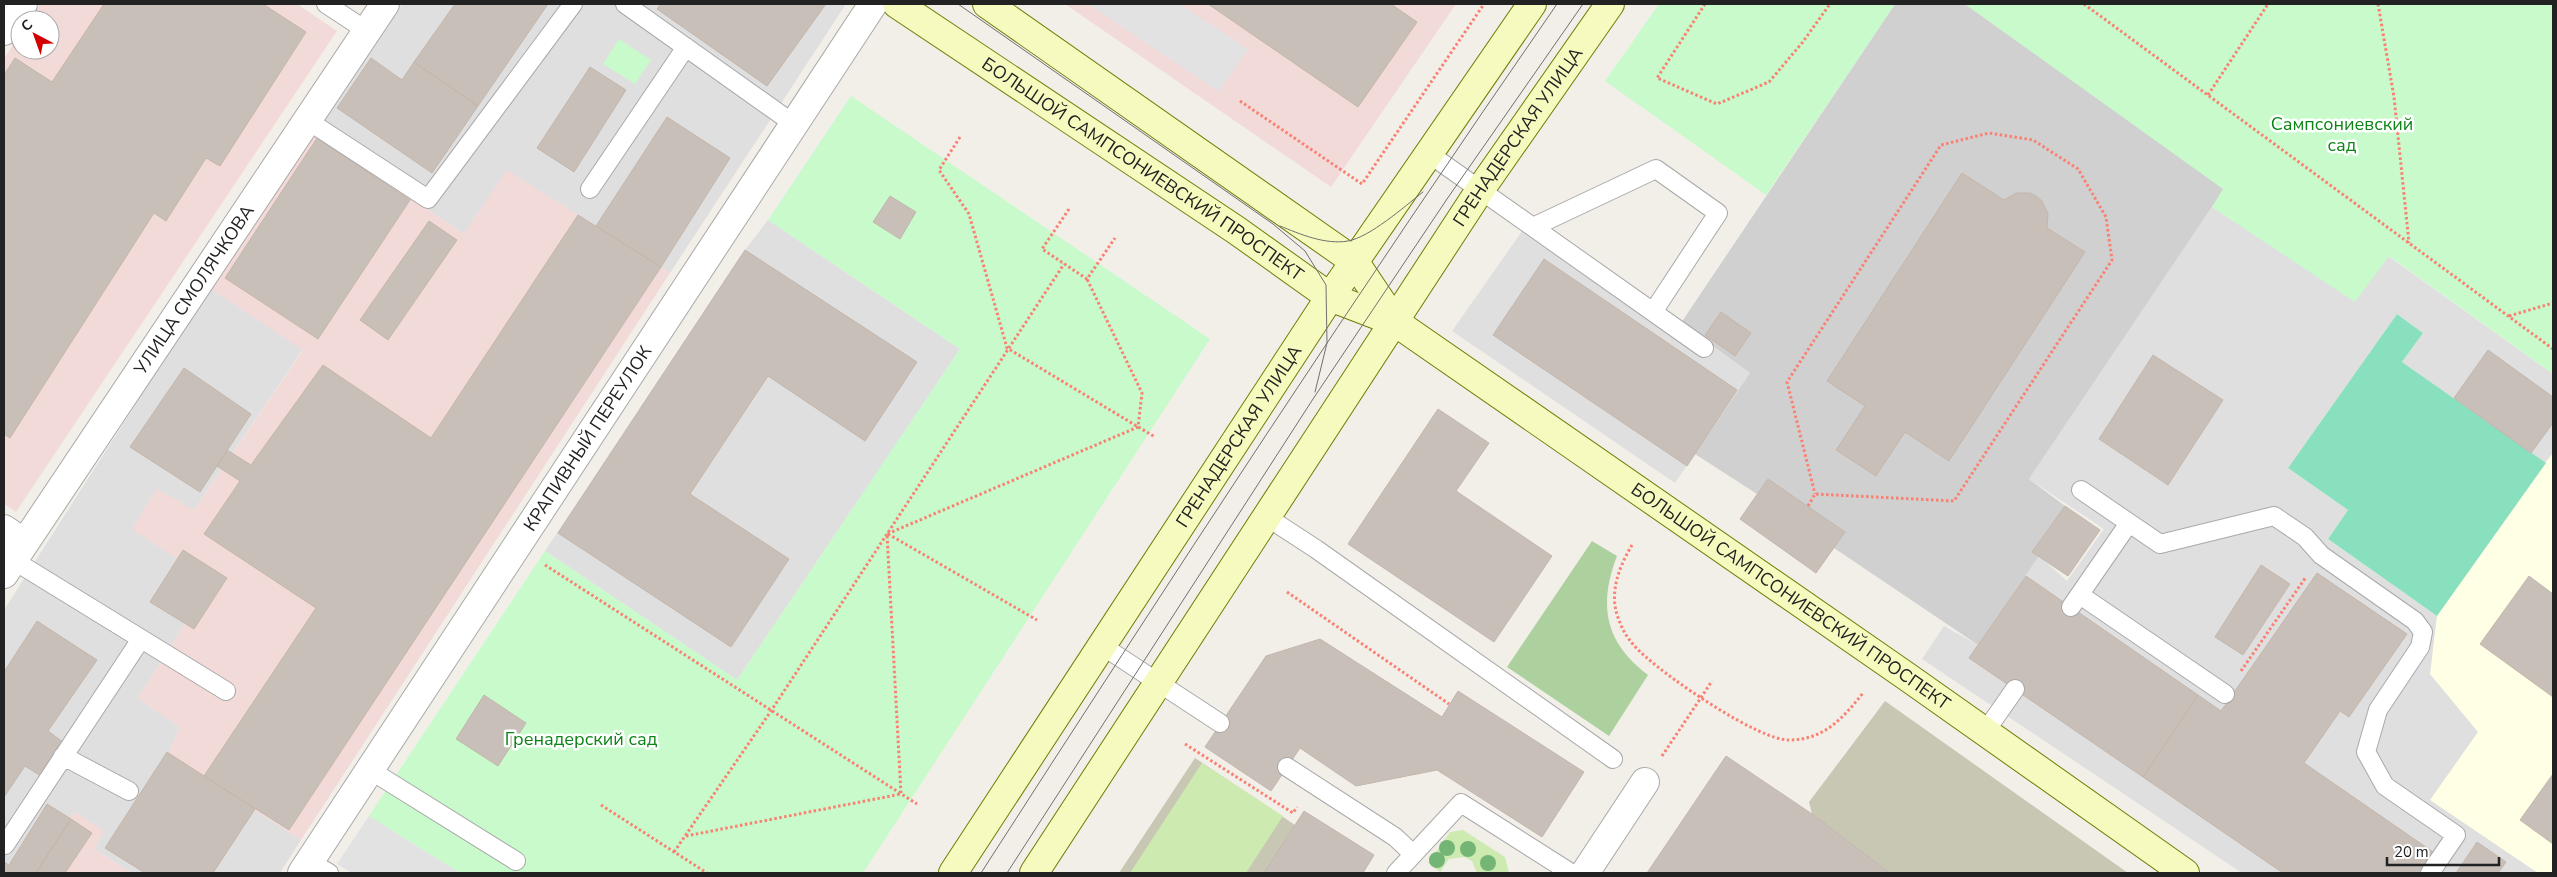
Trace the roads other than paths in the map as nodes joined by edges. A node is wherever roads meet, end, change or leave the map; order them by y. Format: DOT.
graph roads {
  1 [pos="23,4"];
  2 [pos="326,4"];
  3 [pos="385,4"];
  4 [pos="574,4"];
  5 [pos="625,4"];
  6 [pos="873,4"];
  7 [pos="897,4"];
  8 [pos="987,4"];
  9 [pos="1532,4"];
  10 [pos="1610,4"];
  11 [pos="367,31"];
  12 [pos="4,32"];
  13 [pos="686,47"];
  14 [pos="307,120"];
  15 [pos="794,124"];
  16 [pos="1428,153"];
  17 [pos="590,189"];
  18 [pos="1480,190"];
  19 [pos="1533,227"];
  20 [pos="1354,261"];
  21 [pos="1330,297"];
  22 [pos="1653,312"];
  23 [pos="1394,322"];
  24 [pos="1704,348"];
  25 [pos="2081,490"];
  26 [pos="1267,517"];
  27 [pos="2129,523"];
  28 [pos="11,551"];
  29 [pos="141,639"];
  30 [pos="1101,645"];
  31 [pos="1159,683"];
  32 [pos="2015,689"];
  33 [pos="226,691"];
  34 [pos="2225,694"];
  35 [pos="1220,723"];
  36 [pos="1985,732"];
  37 [pos="63,756"];
  38 [pos="1613,759"];
  39 [pos="1287,767"];
  40 [pos="370,770"];
  41 [pos="1645,782"];
  42 [pos="129,792"];
  43 [pos="5,845"];
  44 [pos="1412,853"];
  45 [pos="516,861"];
  46 [pos="314,869"];
  47 [pos="953,873"];
  48 [pos="1034,873"];
  49 [pos="1396,873"];
  50 [pos="1571,873"];
  51 [pos="1585,873"];
  52 [pos="2185,873"];
  53 [pos="2430,873"];
  1 -- 12 [label="street"];
  2 -- 11 [label="lane"];
  3 -- 11 [label="street, УЛИЦА СМОЛЯЧКОВА"];
  4 -- 14 [label="lane"];
  5 -- 13 [label="lane"];
  6 -- 15 [label="street, КРАПИВНЫЙ ПЕРЕУЛОК"];
  7 -- 21 [label="street, БОЛЬШОЙ САМПСОНИЕВСКИЙ ПРОСПЕКТ"];
  8 -- 20 [label="street, БОЛЬШОЙ САМПСОНИЕВСКИЙ ПРОСПЕКТ"];
  9 -- 16 [label="street, ГРЕНАДЕРСКАЯ УЛИЦА"];
  10 -- 18 [label="street, ГРЕНАДЕРСКАЯ УЛИЦА"];
  11 -- 14 [label="street, УЛИЦА СМОЛЯЧКОВА"];
  13 -- 15 [label="lane"];
  13 -- 17 [label="lane"];
  14 -- 28 [label="street, УЛИЦА СМОЛЯЧКОВА"];
  15 -- 40 [label="street, КРАПИВНЫЙ ПЕРЕУЛОК"];
  16 -- 18 [label="lane"];
  16 -- 20 [label="street, ГРЕНАДЕРСКАЯ УЛИЦА"];
  18 -- 19 [label="lane"];
  18 -- 23 [label="street, ГРЕНАДЕРСКАЯ УЛИЦА"];
  19 -- 22 [label="lane"];
  19 -- 22 [label="lane"];
  20 -- 21 [label="street, ГРЕНАДЕРСКАЯ УЛИЦА"];
  20 -- 23 [label="street, БОЛЬШОЙ САМПСОНИЕВСКИЙ ПРОСПЕКТ"];
  21 -- 23 [label="street, БОЛЬШОЙ САМПСОНИЕВСКИЙ ПРОСПЕКТ"];
  21 -- 30 [label="street, ГРЕНАДЕРСКАЯ УЛИЦА"];
  22 -- 24 [label="lane"];
  23 -- 26 [label="street, ГРЕНАДЕРСКАЯ УЛИЦА"];
  23 -- 36 [label="street, БОЛЬШОЙ САМПСОНИЕВСКИЙ ПРОСПЕКТ"];
  25 -- 27 [label="lane"];
  26 -- 31 [label="street, ГРЕНАДЕРСКАЯ УЛИЦА"];
  26 -- 38 [label="lane"];
  27 -- 34 [label="lane"];
  27 -- 53 [label="lane"];
  28 -- 29 [label="lane"];
  29 -- 33 [label="lane"];
  29 -- 37 [label="lane"];
  30 -- 31 [label="lane"];
  30 -- 47 [label="street, ГРЕНАДЕРСКАЯ УЛИЦА"];
  31 -- 35 [label="lane"];
  31 -- 48 [label="street, ГРЕНАДЕРСКАЯ УЛИЦА"];
  32 -- 36 [label="lane"];
  36 -- 52 [label="street, БОЛЬШОЙ САМПСОНИЕВСКИЙ ПРОСПЕКТ"];
  37 -- 42 [label="lane"];
  37 -- 43 [label="lane"];
  39 -- 44 [label="lane"];
  40 -- 45 [label="lane"];
  40 -- 46 [label="street, КРАПИВНЫЙ ПЕРЕУЛОК"];
  41 -- 51 [label="street"];
  44 -- 49 [label="lane"];
  44 -- 50 [label="lane"];
}
